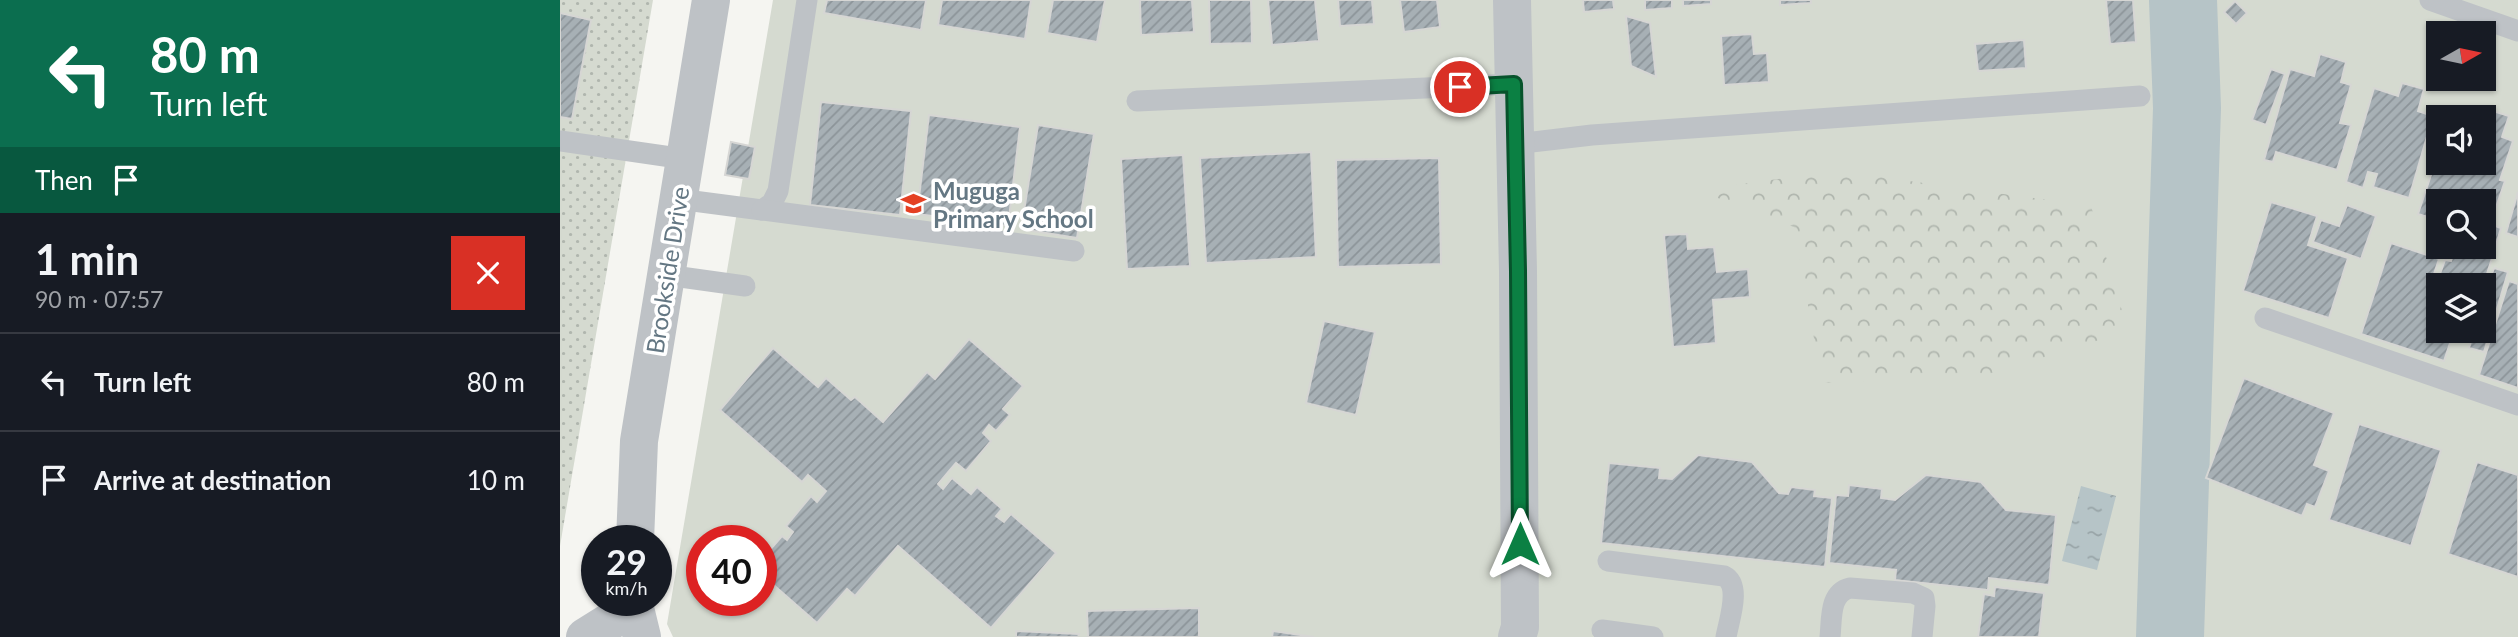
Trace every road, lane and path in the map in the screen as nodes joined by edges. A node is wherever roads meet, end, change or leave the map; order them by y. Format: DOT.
graph roads {
  1 [pos="711,0"];
  2 [pos="807,0"];
  3 [pos="1512,0"];
  4 [pos="2430,0"];
  5 [pos="2518,31"];
  6 [pos="1514,84"];
  7 [pos="2140,96"];
  8 [pos="1137,101"];
  9 [pos="560,141"];
  10 [pos="1515,144"];
  11 [pos="685,159"];
  12 [pos="678,200"];
  13 [pos="762,210"];
  14 [pos="1074,251"];
  15 [pos="666,275"];
  16 [pos="745,286"];
  17 [pos="2265,318"];
  18 [pos="2518,405"];
  19 [pos="636,525"];
  20 [pos="1608,561"];
  21 [pos="634,616"];
  22 [pos="1602,630"];
  23 [pos="585,637"];
  24 [pos="1517,637"];
  25 [pos="1653,637"];
  26 [pos="1726,637"];
  27 [pos="1829,637"];
  28 [pos="1922,637"];
  1 -- 11 [label="street, Brookside Drive"];
  2 -- 13 [label="lane"];
  3 -- 6 [label="street"];
  4 -- 5 [label="lane"];
  6 -- 8 [label="lane"];
  6 -- 10 [label="street"];
  7 -- 10 [label="lane"];
  9 -- 11 [label="lane"];
  10 -- 24 [label="street"];
  11 -- 12 [label="street, Brookside Drive"];
  12 -- 13 [label="lane"];
  12 -- 15 [label="street, Brookside Drive"];
  13 -- 14 [label="lane"];
  15 -- 16 [label="lane"];
  15 -- 19 [label="street, Brookside Drive"];
  17 -- 18 [label="lane"];
  20 -- 26 [label="lane"];
  21 -- 23 [label="street"];
  22 -- 25 [label="lane"];
  27 -- 28 [label="lane"];
}
